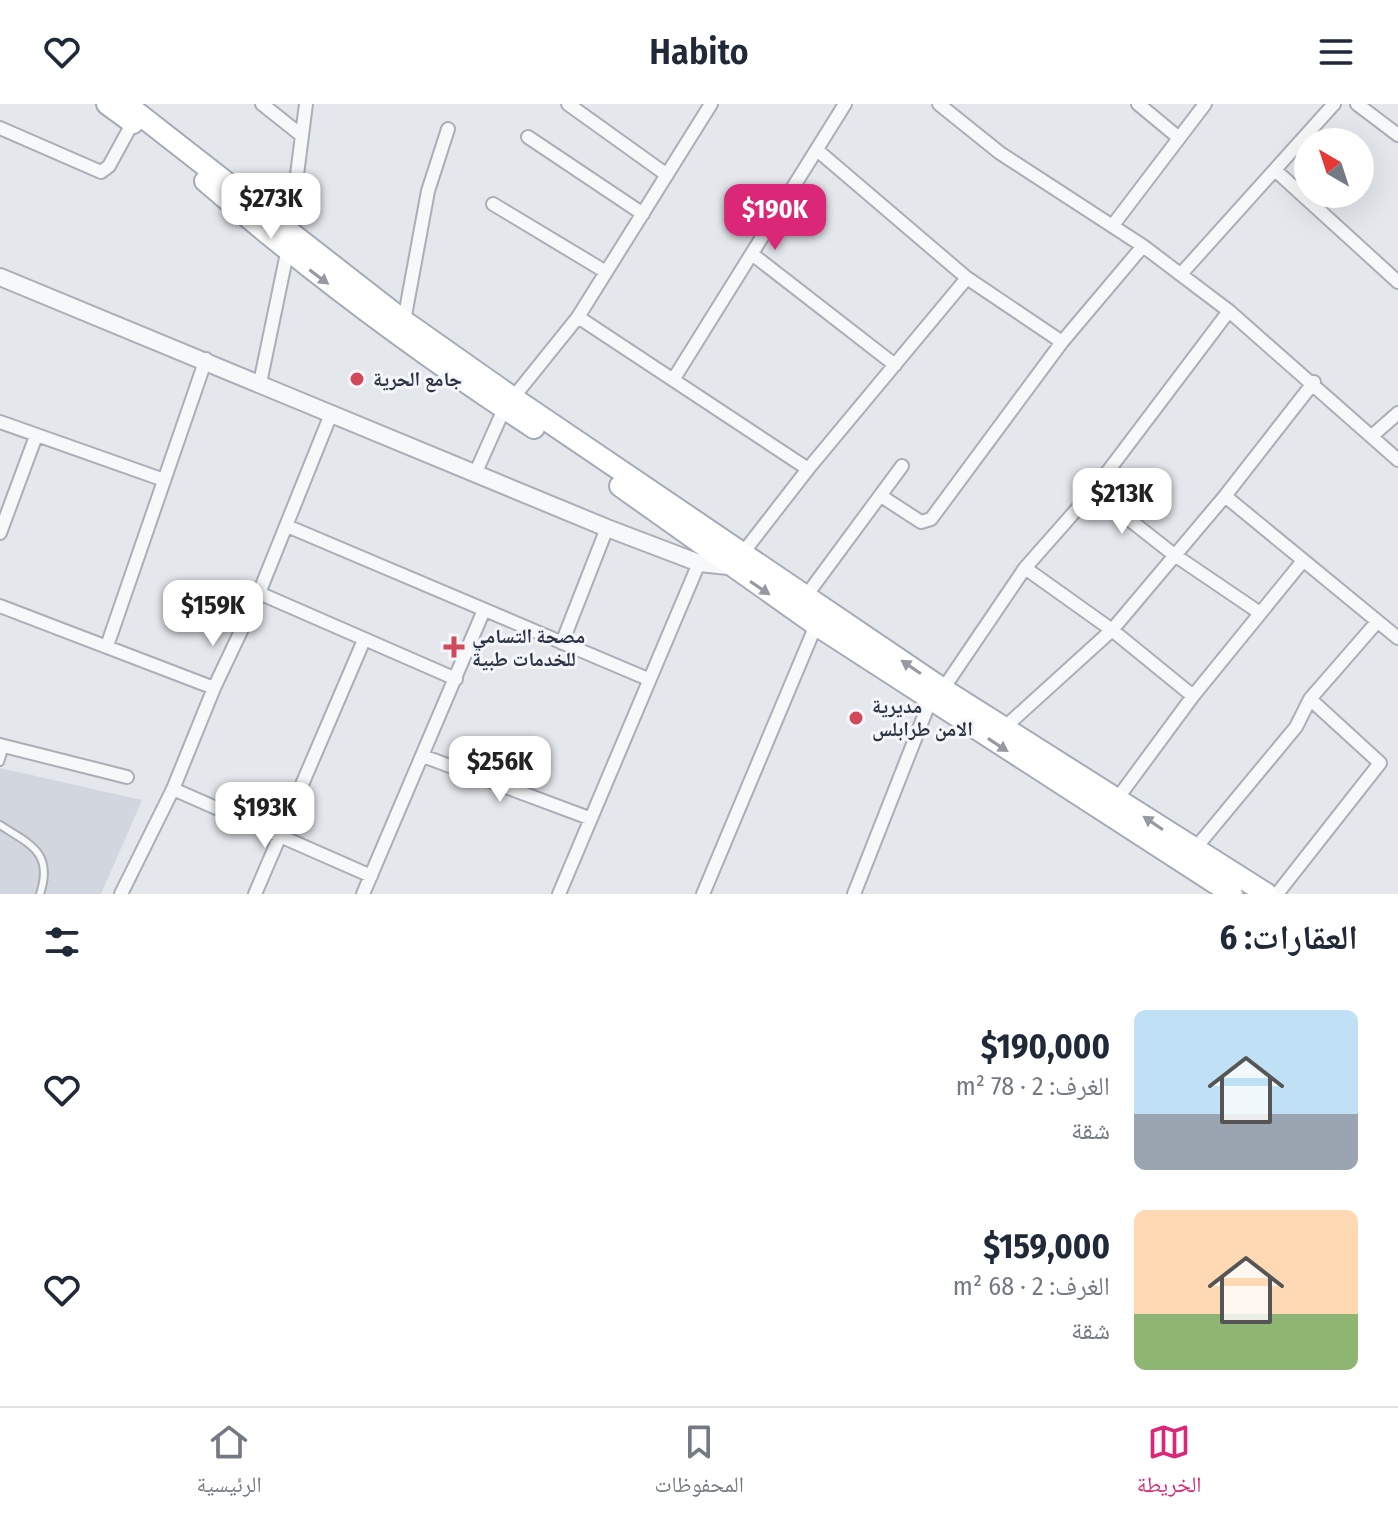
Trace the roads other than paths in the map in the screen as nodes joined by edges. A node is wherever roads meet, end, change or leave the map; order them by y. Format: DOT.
graph roads {
  1 [pos="107,104"];
  2 [pos="262,104"];
  3 [pos="306,104"];
  4 [pos="568,104"];
  5 [pos="711,104"];
  6 [pos="845,104"];
  7 [pos="939,104"];
  8 [pos="1138,104"];
  9 [pos="1205,104"];
  10 [pos="1334,104"];
  11 [pos="1357,104"];
  12 [pos="130,113"];
  13 [pos="0,128"];
  14 [pos="448,129"];
  15 [pos="301,135"];
  16 [pos="1398,135"];
  17 [pos="528,137"];
  18 [pos="1179,138"];
  19 [pos="817,150"];
  20 [pos="1275,170"];
  21 [pos="667,175"];
  22 [pos="493,204"];
  23 [pos="643,214"];
  24 [pos="1113,225"];
  25 [pos="290,232"];
  26 [pos="1143,246"];
  27 [pos="287,253"];
  28 [pos="752,254"];
  29 [pos="606,272"];
  30 [pos="1181,274"];
  31 [pos="0,277"];
  32 [pos="967,278"];
  33 [pos="1398,282"];
  34 [pos="1229,311"];
  35 [pos="578,317"];
  36 [pos="404,321"];
  37 [pos="1062,342"];
  38 [pos="206,359"];
  39 [pos="895,365"];
  40 [pos="673,380"];
  41 [pos="1314,382"];
  42 [pos="260,383"];
  43 [pos="485,387"];
  44 [pos="508,403"];
  45 [pos="1398,413"];
  46 [pos="331,414"];
  47 [pos="0,422"];
  48 [pos="1373,435"];
  49 [pos="36,436"];
  50 [pos="1398,460"];
  51 [pos="902,466"];
  52 [pos="808,469"];
  53 [pos="475,474"];
  54 [pos="164,480"];
  55 [pos="1093,491"];
  56 [pos="881,496"];
  57 [pos="1225,496"];
  58 [pos="4,506"];
  59 [pos="287,526"];
  60 [pos="607,528"];
  61 [pos="0,533"];
  62 [pos="1173,554"];
  63 [pos="735,560"];
  64 [pos="1302,562"];
  65 [pos="699,563"];
  66 [pos="1025,568"];
  67 [pos="259,593"];
  68 [pos="806,596"];
  69 [pos="0,606"];
  70 [pos="484,610"];
  71 [pos="1260,613"];
  72 [pos="1377,622"];
  73 [pos="816,625"];
  74 [pos="1112,630"];
  75 [pos="1398,638"];
  76 [pos="364,640"];
  77 [pos="562,643"];
  78 [pos="107,646"];
  79 [pos="456,679"];
  80 [pos="648,679"];
  81 [pos="214,688"];
  82 [pos="937,695"];
  83 [pos="1193,696"];
  84 [pos="1310,699"];
  85 [pos="1005,727"];
  86 [pos="2,745"];
  87 [pos="423,756"];
  88 [pos="0,762"];
  89 [pos="127,777"];
  90 [pos="173,789"];
  91 [pos="1117,799"];
  92 [pos="589,818"];
  93 [pos="0,825"];
  94 [pos="280,837"];
  95 [pos="1194,850"];
  96 [pos="371,876"];
  97 [pos="40,894"];
  98 [pos="121,894"];
  99 [pos="255,894"];
  100 [pos="363,894"];
  101 [pos="559,894"];
  102 [pos="703,894"];
  103 [pos="854,894"];
  104 [pos="1232,894"];
  105 [pos="1267,894"];
  106 [pos="1277,894"];
  1 -- 12 [label="main road"];
  2 -- 15 [label="street"];
  3 -- 15 [label="street"];
  4 -- 21 [label="street"];
  5 -- 21 [label="street"];
  6 -- 19 [label="street"];
  7 -- 24 [label="street"];
  8 -- 18 [label="street"];
  9 -- 18 [label="street"];
  10 -- 20 [label="street"];
  11 -- 16 [label="street"];
  12 -- 13 [label="street"];
  12 -- 25 [label="main road"];
  12 -- 27 [label="main road"];
  14 -- 36 [label="street"];
  15 -- 25 [label="street"];
  17 -- 23 [label="street"];
  18 -- 24 [label="street"];
  19 -- 28 [label="street"];
  19 -- 32 [label="street"];
  20 -- 30 [label="street"];
  20 -- 33 [label="street"];
  21 -- 23 [label="street"];
  22 -- 29 [label="street"];
  23 -- 29 [label="street"];
  24 -- 26 [label="street"];
  25 -- 27 [label="street"];
  25 -- 36 [label="main road"];
  26 -- 30 [label="street"];
  26 -- 37 [label="street"];
  27 -- 42 [label="street"];
  27 -- 43 [label="main road, one-way"];
  28 -- 39 [label="street"];
  28 -- 40 [label="street"];
  29 -- 35 [label="street"];
  30 -- 34 [label="street"];
  31 -- 38 [label="street"];
  32 -- 37 [label="street"];
  32 -- 39 [label="street"];
  34 -- 41 [label="street"];
  34 -- 55 [label="street"];
  35 -- 40 [label="street"];
  35 -- 44 [label="street"];
  36 -- 43 [label="main road"];
  37 -- 56 [label="street"];
  38 -- 42 [label="street"];
  38 -- 54 [label="street"];
  39 -- 52 [label="street"];
  40 -- 52 [label="street"];
  41 -- 48 [label="street"];
  41 -- 57 [label="street"];
  42 -- 46 [label="street"];
  43 -- 44 [label="main road"];
  44 -- 53 [label="street"];
  44 -- 63 [label="main road"];
  45 -- 48 [label="street"];
  46 -- 53 [label="street"];
  46 -- 59 [label="street"];
  47 -- 49 [label="street"];
  48 -- 50 [label="street"];
  49 -- 54 [label="street"];
  49 -- 58 [label="street"];
  51 -- 56 [label="street"];
  52 -- 63 [label="street"];
  53 -- 60 [label="street"];
  54 -- 78 [label="street"];
  55 -- 62 [label="street"];
  55 -- 66 [label="street"];
  56 -- 68 [label="street"];
  57 -- 62 [label="street"];
  57 -- 64 [label="street"];
  58 -- 61 [label="street"];
  59 -- 67 [label="street"];
  59 -- 70 [label="street"];
  60 -- 65 [label="street"];
  60 -- 77 [label="street"];
  62 -- 71 [label="street"];
  62 -- 74 [label="street"];
  63 -- 65 [label="street"];
  63 -- 68 [label="main road"];
  63 -- 73 [label="main road, one-way"];
  64 -- 71 [label="street"];
  64 -- 72 [label="street"];
  65 -- 80 [label="street"];
  66 -- 74 [label="street"];
  66 -- 82 [label="street"];
  67 -- 76 [label="street"];
  67 -- 81 [label="street"];
  82 -- 68 [label="main road, one-way"];
  69 -- 78 [label="street"];
  70 -- 77 [label="street"];
  70 -- 79 [label="street"];
  71 -- 83 [label="street"];
  72 -- 75 [label="street"];
  72 -- 84 [label="street"];
  73 -- 82 [label="main road"];
  73 -- 102 [label="street"];
  74 -- 83 [label="street"];
  74 -- 85 [label="street"];
  76 -- 79 [label="street"];
  76 -- 94 [label="street"];
  77 -- 80 [label="street"];
  78 -- 81 [label="street"];
  79 -- 87 [label="street"];
  80 -- 92 [label="street"];
  81 -- 90 [label="street"];
  82 -- 85 [label="main road"];
  82 -- 103 [label="street"];
  82 -- 104 [label="main road, one-way"];
  83 -- 91 [label="street"];
  84 -- 95 [label="street"];
  84 -- 106 [label="street"];
  85 -- 91 [label="main road"];
  86 -- 88 [label="lane"];
  86 -- 89 [label="street"];
  87 -- 92 [label="street"];
  87 -- 96 [label="street"];
  90 -- 94 [label="street"];
  90 -- 98 [label="street"];
  95 -- 91 [label="main road, one-way"];
  92 -- 101 [label="street"];
  93 -- 97 [label="lane"];
  94 -- 96 [label="street"];
  94 -- 99 [label="street"];
  95 -- 105 [label="main road"];
  96 -- 100 [label="street"];
}
